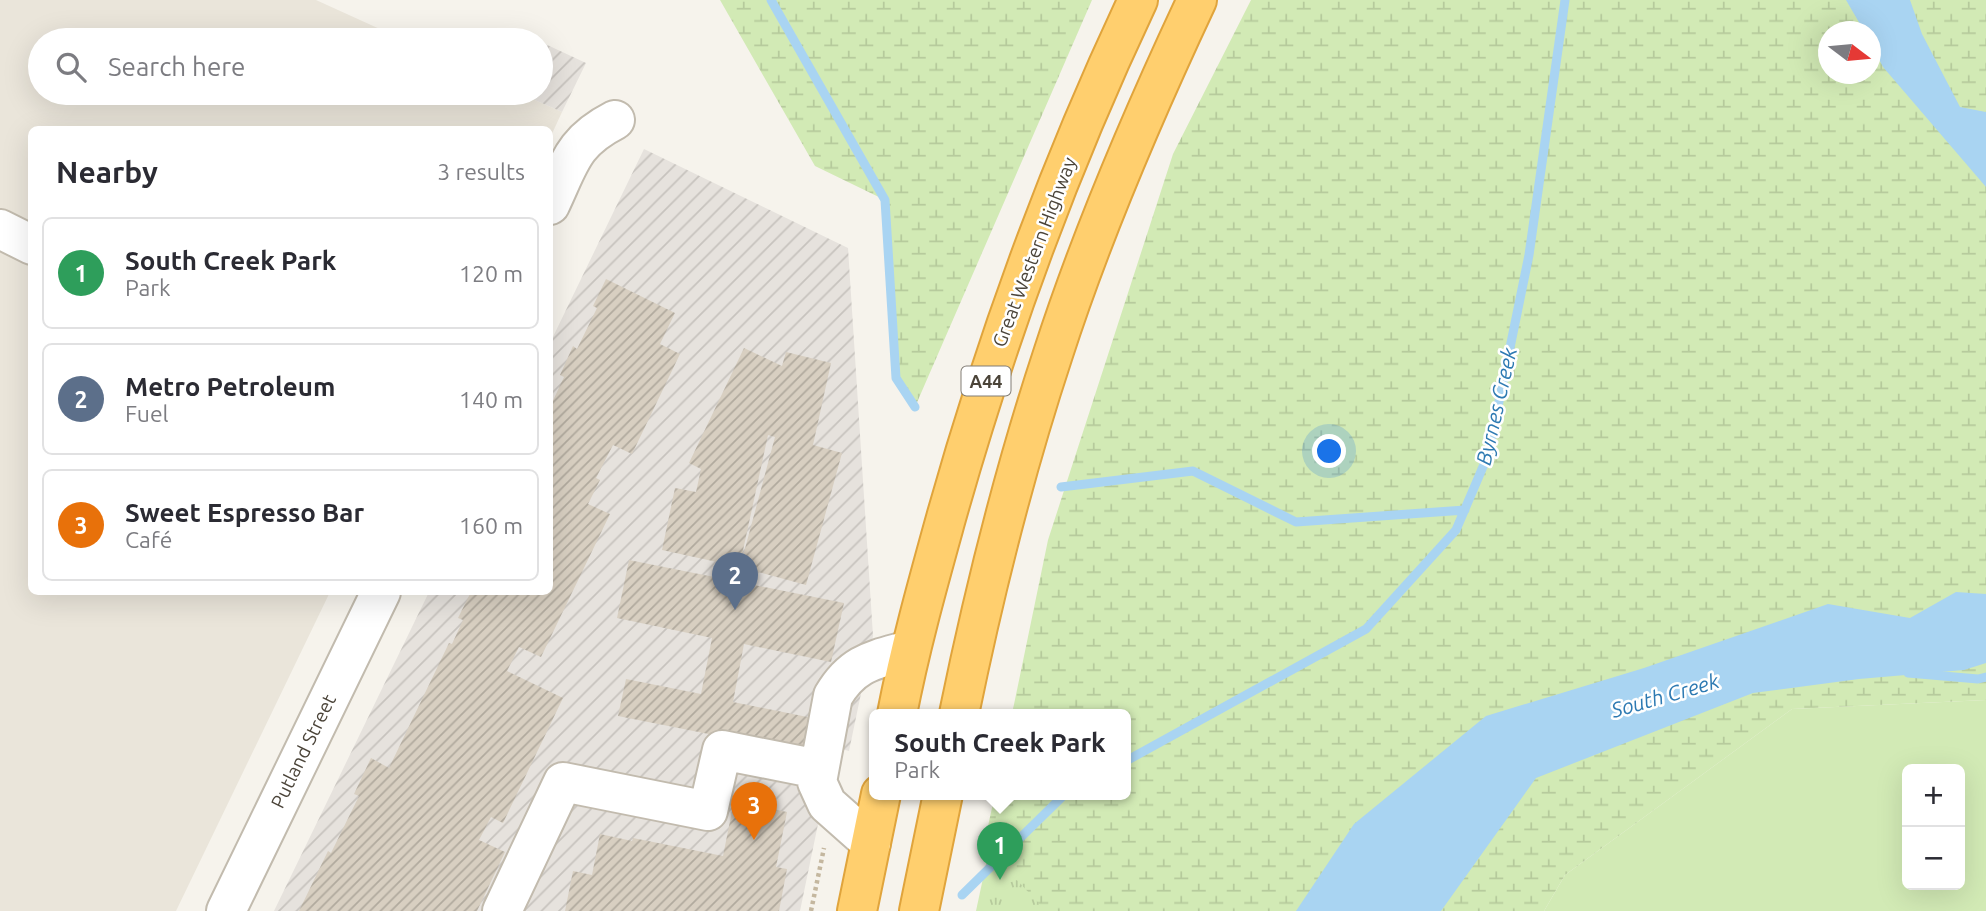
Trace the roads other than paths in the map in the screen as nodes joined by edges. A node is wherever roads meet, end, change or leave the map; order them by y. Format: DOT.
graph roads {
  1 [pos="1138,0"];
  2 [pos="1197,0"];
  3 [pos="615,120"];
  4 [pos="553,199"];
  5 [pos="0,229"];
  6 [pos="28,243"];
  7 [pos="380,595"];
  8 [pos="909,650"];
  9 [pos="898,709"];
  10 [pos="960,709"];
  11 [pos="818,769"];
  12 [pos="880,800"];
  13 [pos="942,800"];
  14 [pos="871,843"];
  15 [pos="226,911"];
  16 [pos="502,911"];
  17 [pos="857,911"];
  18 [pos="919,911"];
  1 -- 8 [label="highway, Great Western Highway / A44"];
  2 -- 10 [label="highway, A44"];
  3 -- 4 [label="street"];
  5 -- 6 [label="street"];
  7 -- 15 [label="street, Putland Street"];
  8 -- 9 [label="highway, Great Western Highway / A44"];
  8 -- 11 [label="street"];
  11 -- 14 [label="street"];
  11 -- 16 [label="street"];
  12 -- 14 [label="highway"];
  13 -- 18 [label="highway"];
  14 -- 17 [label="highway"];
}
